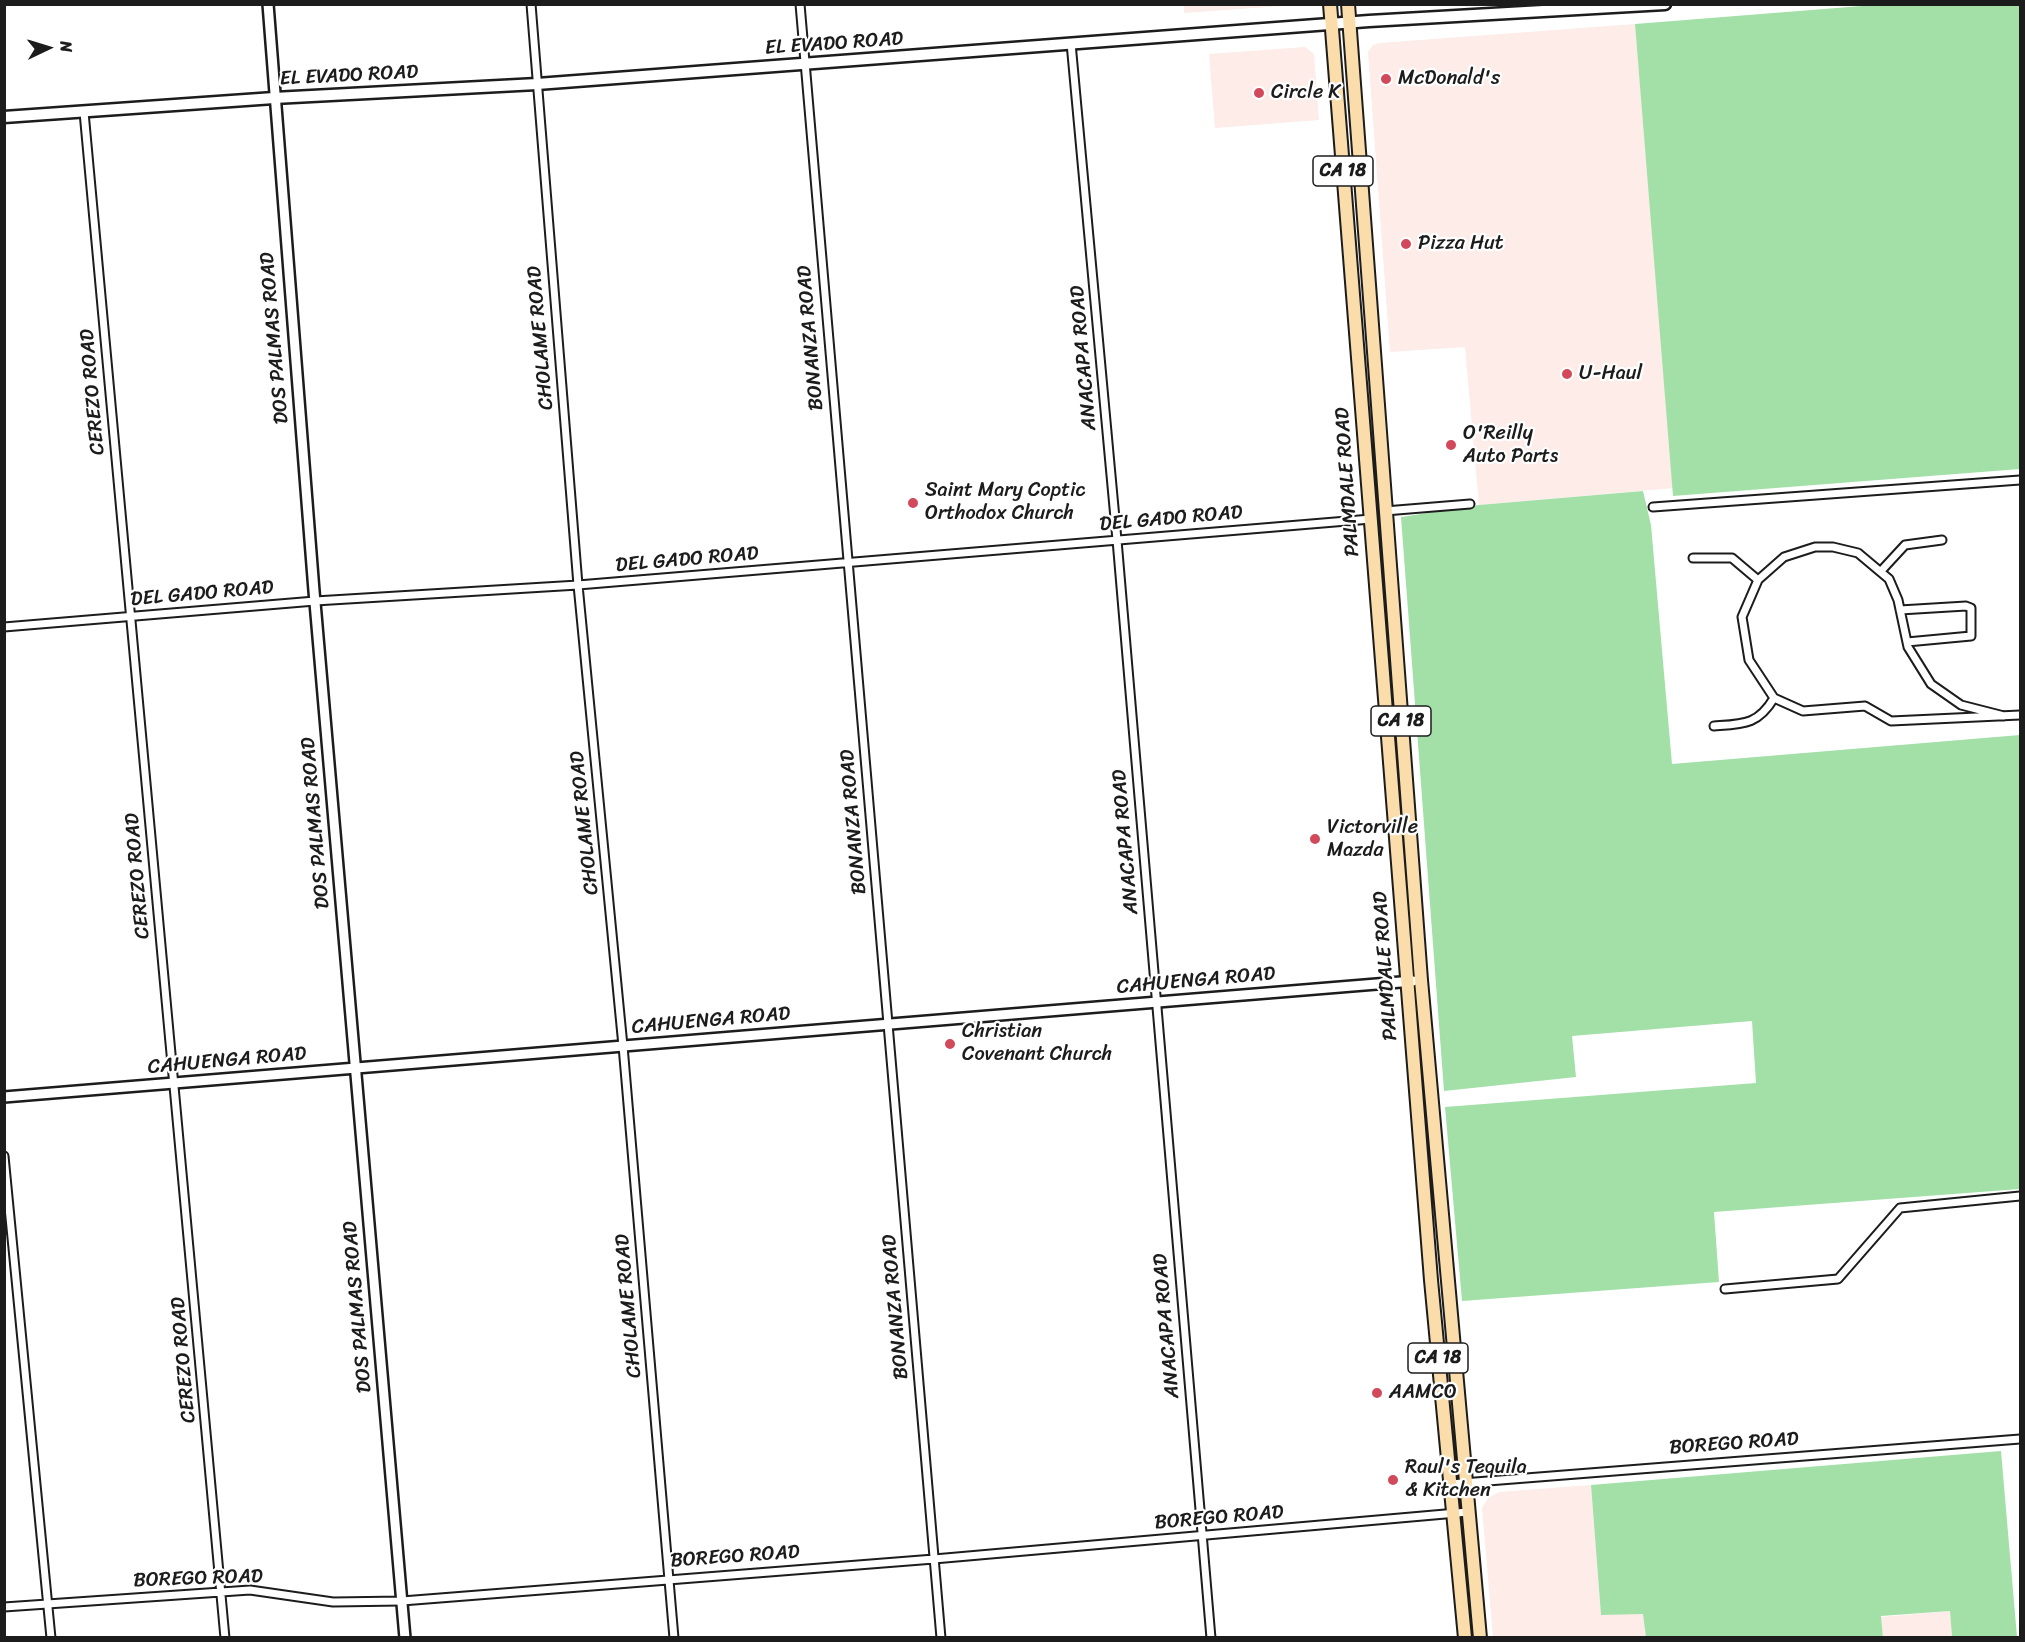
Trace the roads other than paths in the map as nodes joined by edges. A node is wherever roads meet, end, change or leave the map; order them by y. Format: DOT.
graph roads {
  1 [pos="268,4"];
  2 [pos="531,4"];
  3 [pos="800,4"];
  4 [pos="1330,4"];
  5 [pos="1348,4"];
  6 [pos="1665,4"];
  7 [pos="1349,22"];
  8 [pos="1331,24"];
  9 [pos="1071,43"];
  10 [pos="804,64"];
  11 [pos="537,84"];
  12 [pos="274,98"];
  13 [pos="84,112"];
  14 [pos="4,117"];
  15 [pos="2020,480"];
  16 [pos="1470,504"];
  17 [pos="1653,507"];
  18 [pos="1385,511"];
  19 [pos="1371,519"];
  20 [pos="1117,540"];
  21 [pos="1942,540"];
  22 [pos="1693,558"];
  23 [pos="847,563"];
  24 [pos="1881,571"];
  25 [pos="1758,580"];
  26 [pos="578,585"];
  27 [pos="315,601"];
  28 [pos="1900,610"];
  29 [pos="130,617"];
  30 [pos="4,627"];
  31 [pos="1907,642"];
  32 [pos="1774,698"];
  33 [pos="2020,715"];
  34 [pos="2004,716"];
  35 [pos="1714,726"];
  36 [pos="1421,980"];
  37 [pos="1406,982"];
  38 [pos="1156,1003"];
  39 [pos="889,1025"];
  40 [pos="624,1046"];
  41 [pos="356,1069"];
  42 [pos="175,1084"];
  43 [pos="4,1097"];
  44 [pos="4,1156"];
  45 [pos="2020,1196"];
  46 [pos="1725,1289"];
  47 [pos="2020,1439"];
  48 [pos="1465,1482"];
  49 [pos="1450,1484"];
  50 [pos="1468,1512"];
  51 [pos="1453,1514"];
  52 [pos="1204,1536"];
  53 [pos="934,1559"];
  54 [pos="669,1579"];
  55 [pos="221,1592"];
  56 [pos="402,1601"];
  57 [pos="47,1603"];
  58 [pos="4,1607"];
  59 [pos="51,1638"];
  60 [pos="225,1638"];
  61 [pos="405,1638"];
  62 [pos="674,1638"];
  63 [pos="941,1638"];
  64 [pos="1211,1638"];
  65 [pos="1465,1638"];
  66 [pos="1480,1638"];
  1 -- 12 [label="street, DOS PALMAS ROAD"];
  2 -- 11 [label="street, CHOLAME ROAD"];
  3 -- 10 [label="street, BONANZA ROAD"];
  4 -- 8 [label="highway, PALMDALE ROAD / CA 18"];
  5 -- 7 [label="highway, PALMDALE ROAD / CA 18"];
  6 -- 7 [label="main road, EL EVADO ROAD"];
  7 -- 8 [label="main road, EL EVADO ROAD"];
  7 -- 18 [label="highway, PALMDALE ROAD / CA 18"];
  8 -- 9 [label="main road, EL EVADO ROAD"];
  8 -- 19 [label="highway, PALMDALE ROAD / CA 18"];
  9 -- 10 [label="main road, EL EVADO ROAD"];
  9 -- 20 [label="street, ANACAPA ROAD"];
  10 -- 11 [label="main road, EL EVADO ROAD"];
  10 -- 23 [label="street, BONANZA ROAD"];
  11 -- 12 [label="main road, EL EVADO ROAD"];
  11 -- 26 [label="street, CHOLAME ROAD"];
  12 -- 13 [label="main road, EL EVADO ROAD"];
  12 -- 27 [label="street, DOS PALMAS ROAD"];
  13 -- 14 [label="main road, EL EVADO ROAD"];
  13 -- 29 [label="street, CEREZO ROAD"];
  15 -- 17 [label="street"];
  16 -- 18 [label="street"];
  18 -- 36 [label="highway, PALMDALE ROAD / CA 18"];
  19 -- 20 [label="street, DEL GADO ROAD"];
  19 -- 37 [label="highway, PALMDALE ROAD / CA 18"];
  20 -- 23 [label="street, DEL GADO ROAD"];
  20 -- 38 [label="street, ANACAPA ROAD"];
  21 -- 24 [label="street"];
  22 -- 25 [label="street"];
  23 -- 26 [label="street, DEL GADO ROAD"];
  23 -- 39 [label="street, BONANZA ROAD"];
  24 -- 25 [label="street"];
  24 -- 28 [label="street"];
  25 -- 32 [label="street"];
  26 -- 27 [label="street, DEL GADO ROAD"];
  26 -- 40 [label="street, CHOLAME ROAD"];
  27 -- 29 [label="street, DEL GADO ROAD"];
  27 -- 41 [label="street, DOS PALMAS ROAD"];
  28 -- 31 [label="street"];
  28 -- 31 [label="street"];
  29 -- 30 [label="street, DEL GADO ROAD"];
  29 -- 42 [label="street, CEREZO ROAD"];
  31 -- 34 [label="street"];
  32 -- 34 [label="street"];
  32 -- 35 [label="street"];
  33 -- 34 [label="street"];
  36 -- 37 [label="street, CAHUENGA ROAD"];
  36 -- 48 [label="highway, PALMDALE ROAD / CA 18"];
  37 -- 38 [label="street, CAHUENGA ROAD"];
  37 -- 49 [label="highway, PALMDALE ROAD / CA 18"];
  38 -- 39 [label="street, CAHUENGA ROAD"];
  38 -- 52 [label="street, ANACAPA ROAD"];
  39 -- 40 [label="street, CAHUENGA ROAD"];
  39 -- 53 [label="street, BONANZA ROAD"];
  40 -- 41 [label="street, CAHUENGA ROAD"];
  40 -- 54 [label="street, CHOLAME ROAD"];
  41 -- 42 [label="street, CAHUENGA ROAD"];
  41 -- 56 [label="street, DOS PALMAS ROAD"];
  42 -- 43 [label="street, CAHUENGA ROAD"];
  42 -- 55 [label="street, CEREZO ROAD"];
  44 -- 57 [label="street"];
  45 -- 46 [label="street"];
  47 -- 48 [label="street, BOREGO ROAD"];
  48 -- 49 [label="street, BOREGO ROAD"];
  48 -- 50 [label="highway, PALMDALE ROAD / CA 18"];
  49 -- 51 [label="highway, PALMDALE ROAD / CA 18"];
  50 -- 51 [label="street, BOREGO ROAD"];
  50 -- 66 [label="highway, PALMDALE ROAD / CA 18"];
  51 -- 52 [label="street, BOREGO ROAD"];
  51 -- 65 [label="highway, PALMDALE ROAD / CA 18"];
  52 -- 53 [label="street, BOREGO ROAD"];
  52 -- 64 [label="street, ANACAPA ROAD"];
  53 -- 54 [label="street, BOREGO ROAD"];
  53 -- 63 [label="street, BONANZA ROAD"];
  54 -- 56 [label="street, BOREGO ROAD"];
  54 -- 62 [label="street, CHOLAME ROAD"];
  55 -- 56 [label="street, BOREGO ROAD"];
  55 -- 57 [label="street, BOREGO ROAD"];
  55 -- 60 [label="street, CEREZO ROAD"];
  56 -- 61 [label="street, DOS PALMAS ROAD"];
  57 -- 58 [label="street, BOREGO ROAD"];
  57 -- 59 [label="street"];
}
